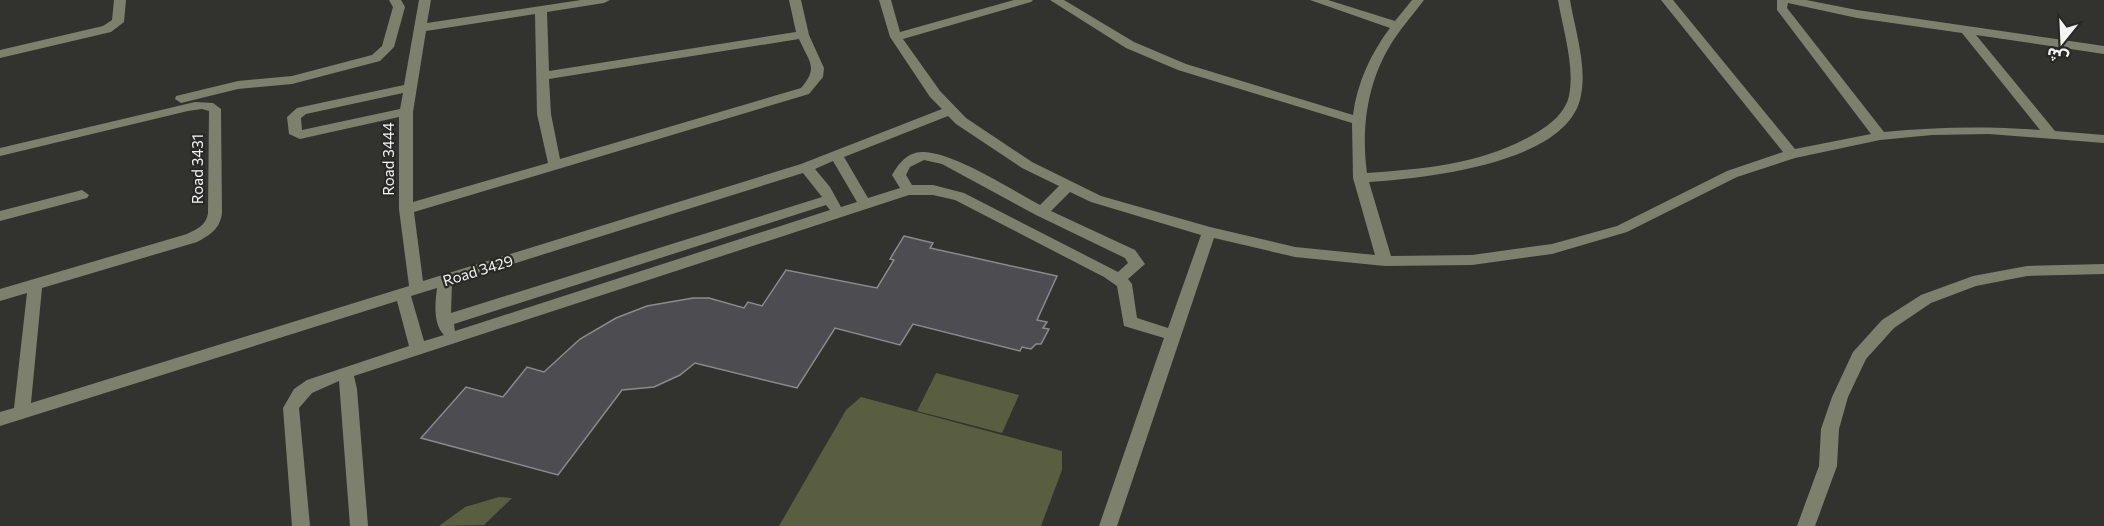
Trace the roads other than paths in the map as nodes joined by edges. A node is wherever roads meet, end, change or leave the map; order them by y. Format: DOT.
graph roads {
  1 [pos="120,0"];
  2 [pos="395,0"];
  3 [pos="425,0"];
  4 [pos="604,0"];
  5 [pos="795,0"];
  6 [pos="885,0"];
  7 [pos="1027,0"];
  8 [pos="1056,0"];
  9 [pos="1316,0"];
  10 [pos="1418,0"];
  11 [pos="1564,0"];
  12 [pos="1667,0"];
  13 [pos="1783,0"];
  14 [pos="1789,0"];
  15 [pos="541,9"];
  16 [pos="1397,26"];
  17 [pos="419,28"];
  18 [pos="1964,28"];
  19 [pos="803,35"];
  20 [pos="896,37"];
  21 [pos="2104,50"];
  22 [pos="0,54"];
  23 [pos="544,76"];
  24 [pos="410,88"];
  25 [pos="951,110"];
  26 [pos="406,112"];
  27 [pos="1357,120"];
  28 [pos="2050,133"];
  29 [pos="1880,136"];
  30 [pos="2104,139"];
  31 [pos="0,142"];
  32 [pos="0,152"];
  33 [pos="1792,154"];
  34 [pos="837,157"];
  35 [pos="555,165"];
  36 [pos="807,167"];
  37 [pos="1360,178"];
  38 [pos="1069,185"];
  39 [pos="908,190"];
  40 [pos="82,195"];
  41 [pos="865,204"];
  42 [pos="833,206"];
  43 [pos="406,209"];
  44 [pos="1041,212"];
  45 [pos="0,216"];
  46 [pos="1209,232"];
  47 [pos="1385,261"];
  48 [pos="2104,269"];
  49 [pos="1119,279"];
  50 [pos="445,281"];
  51 [pos="35,286"];
  52 [pos="409,292"];
  53 [pos="0,295"];
  54 [pos="446,321"];
  55 [pos="1173,335"];
  56 [pos="450,338"];
  57 [pos="418,351"];
  58 [pos="345,373"];
  59 [pos="22,412"];
  60 [pos="0,418"];
  61 [pos="301,526"];
  62 [pos="359,526"];
  63 [pos="1108,526"];
  64 [pos="1806,526"];
  1 -- 22 [label="street"];
  2 -- 31 [label="street"];
  3 -- 17 [label="street, Road 3444"];
  4 -- 15 [label="street"];
  5 -- 19 [label="street"];
  6 -- 20 [label="street"];
  7 -- 20 [label="street"];
  8 -- 27 [label="street"];
  9 -- 16 [label="street"];
  10 -- 16 [label="street"];
  11 -- 37 [label="street"];
  12 -- 33 [label="street"];
  13 -- 29 [label="street"];
  14 -- 18 [label="street"];
  15 -- 17 [label="street"];
  15 -- 23 [label="street"];
  16 -- 27 [label="street"];
  17 -- 24 [label="street, Road 3444"];
  18 -- 21 [label="street"];
  18 -- 28 [label="street"];
  19 -- 23 [label="street"];
  19 -- 35 [label="street"];
  20 -- 25 [label="street"];
  23 -- 35 [label="street"];
  24 -- 26 [label="street, Road 3444"];
  24 -- 26 [label="street"];
  25 -- 34 [label="street, Road 3429"];
  25 -- 38 [label="street"];
  26 -- 43 [label="street, Road 3444"];
  27 -- 37 [label="street"];
  28 -- 29 [label="street"];
  28 -- 30 [label="street"];
  29 -- 33 [label="street"];
  32 -- 51 [label="street, Road 3431"];
  33 -- 47 [label="street"];
  34 -- 36 [label="street, Road 3429"];
  34 -- 41 [label="street"];
  35 -- 43 [label="street"];
  36 -- 42 [label="street"];
  36 -- 50 [label="street, Road 3429"];
  37 -- 47 [label="street"];
  38 -- 44 [label="street"];
  38 -- 46 [label="street"];
  39 -- 41 [label="street"];
  39 -- 44 [label="street"];
  39 -- 49 [label="street"];
  40 -- 45 [label="street"];
  41 -- 42 [label="street"];
  42 -- 54 [label="street"];
  42 -- 56 [label="street"];
  43 -- 52 [label="street, Road 3444"];
  44 -- 49 [label="street"];
  46 -- 47 [label="street"];
  46 -- 55 [label="street"];
  48 -- 64 [label="street"];
  49 -- 55 [label="street"];
  50 -- 52 [label="street, Road 3429"];
  50 -- 54 [label="street"];
  51 -- 53 [label="street, Road 3431"];
  51 -- 59 [label="street"];
  52 -- 57 [label="street, Road 3444"];
  52 -- 59 [label="street, Road 3429"];
  54 -- 56 [label="street"];
  55 -- 63 [label="street"];
  56 -- 57 [label="street"];
  57 -- 58 [label="street"];
  58 -- 61 [label="street"];
  58 -- 62 [label="street"];
  59 -- 60 [label="street, Road 3429"];
}
